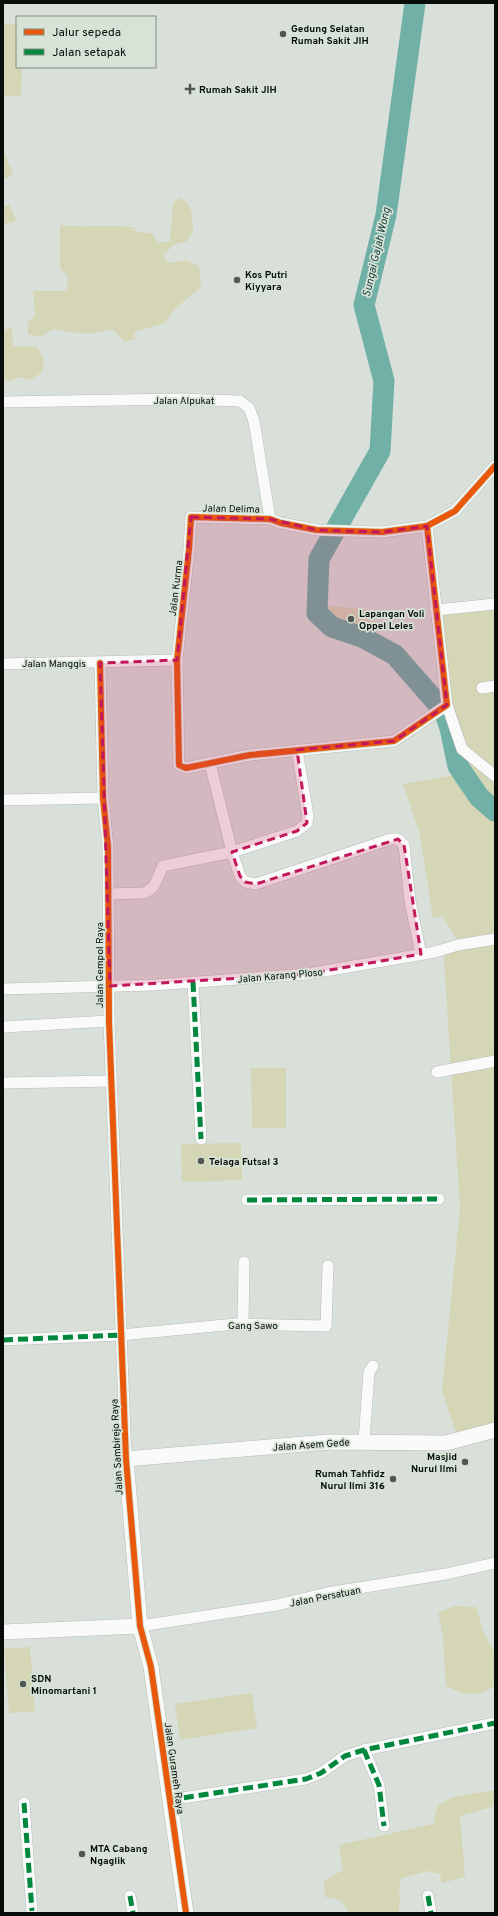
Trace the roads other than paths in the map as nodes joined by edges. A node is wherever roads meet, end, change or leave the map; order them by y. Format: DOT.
graph roads {
  1 [pos="3,402"];
  2 [pos="495,466"];
  3 [pos="191,517"];
  4 [pos="270,519"];
  5 [pos="428,526"];
  6 [pos="495,604"];
  7 [pos="436,610"];
  8 [pos="177,660"];
  9 [pos="100,663"];
  10 [pos="3,664"];
  11 [pos="495,686"];
  12 [pos="482,688"];
  13 [pos="441,709"];
  14 [pos="297,750"];
  15 [pos="210,763"];
  16 [pos="495,776"];
  17 [pos="104,798"];
  18 [pos="3,800"];
  19 [pos="232,852"];
  20 [pos="108,894"];
  21 [pos="495,939"];
  22 [pos="421,954"];
  23 [pos="193,982"];
  24 [pos="110,986"];
  25 [pos="3,989"];
  26 [pos="109,1022"];
  27 [pos="3,1027"];
  28 [pos="495,1061"];
  29 [pos="437,1072"];
  30 [pos="111,1081"];
  31 [pos="3,1083"];
  32 [pos="201,1139"];
  33 [pos="439,1199"];
  34 [pos="247,1200"];
  35 [pos="244,1262"];
  36 [pos="119,1266"];
  37 [pos="328,1266"];
  38 [pos="243,1324"];
  39 [pos="121,1335"];
  40 [pos="3,1340"];
  41 [pos="373,1366"];
  42 [pos="495,1430"];
  43 [pos="364,1441"];
  44 [pos="126,1459"];
  45 [pos="495,1563"];
  46 [pos="147,1625"];
  47 [pos="3,1632"];
  48 [pos="495,1723"];
  49 [pos="364,1750"];
  50 [pos="169,1800"];
  51 [pos="24,1803"];
  52 [pos="384,1826"];
  53 [pos="130,1896"];
  54 [pos="428,1896"];
  55 [pos="32,1912"];
  56 [pos="134,1913"];
  57 [pos="186,1913"];
  58 [pos="431,1913"];
  1 -- 4 [label="street, Jalan Alpukat"];
  2 -- 5 [label="street"];
  3 -- 4 [label="street, Jalan Delima"];
  3 -- 8 [label="street, Jalan Kurma"];
  4 -- 5 [label="street, Jalan Delima"];
  5 -- 7 [label="street"];
  6 -- 7 [label="street"];
  7 -- 13 [label="street"];
  8 -- 9 [label="street, Jalan Manggis"];
  8 -- 15 [label="street, Jalan Kurma"];
  9 -- 10 [label="street, Jalan Manggis"];
  9 -- 17 [label="street, Jalan Gempol Raya"];
  11 -- 12 [label="street"];
  13 -- 14 [label="street"];
  13 -- 16 [label="street"];
  14 -- 15 [label="street"];
  14 -- 19 [label="street"];
  15 -- 19 [label="street"];
  17 -- 18 [label="street"];
  17 -- 20 [label="street, Jalan Gempol Raya"];
  19 -- 20 [label="street"];
  19 -- 22 [label="street"];
  20 -- 24 [label="street, Jalan Gempol Raya"];
  21 -- 22 [label="street, Jalan Karang Ploso"];
  22 -- 23 [label="street, Jalan Karang Ploso"];
  23 -- 24 [label="street, Jalan Karang Ploso"];
  23 -- 32 [label="street"];
  24 -- 25 [label="street, Jalan Karang Ploso"];
  24 -- 26 [label="street, Jalan Gempol Raya"];
  26 -- 27 [label="street"];
  26 -- 30 [label="street, Jalan Gempol Raya"];
  28 -- 29 [label="street"];
  30 -- 31 [label="street"];
  30 -- 36 [label="street, Jalan Gempol Raya"];
  33 -- 34 [label="street"];
  35 -- 38 [label="street"];
  36 -- 39 [label="street, Jalan Sambirejo Raya"];
  37 -- 38 [label="street, Gang Sawo"];
  38 -- 39 [label="street, Gang Sawo"];
  39 -- 40 [label="street, Gang Sawo"];
  39 -- 44 [label="street, Jalan Sambirejo Raya"];
  41 -- 43 [label="street"];
  42 -- 43 [label="street, Jalan Asem Gede"];
  43 -- 44 [label="street, Jalan Asem Gede"];
  44 -- 46 [label="street, Jalan Sambirejo Raya"];
  45 -- 46 [label="street, Jalan Persatuan"];
  46 -- 47 [label="street"];
  46 -- 50 [label="street, Jalan Gurameh Raya"];
  48 -- 49 [label="street"];
  49 -- 50 [label="street"];
  49 -- 52 [label="street"];
  50 -- 57 [label="street, Jalan Gurameh Raya"];
  51 -- 55 [label="street"];
  53 -- 56 [label="street"];
  54 -- 58 [label="street"];
}
